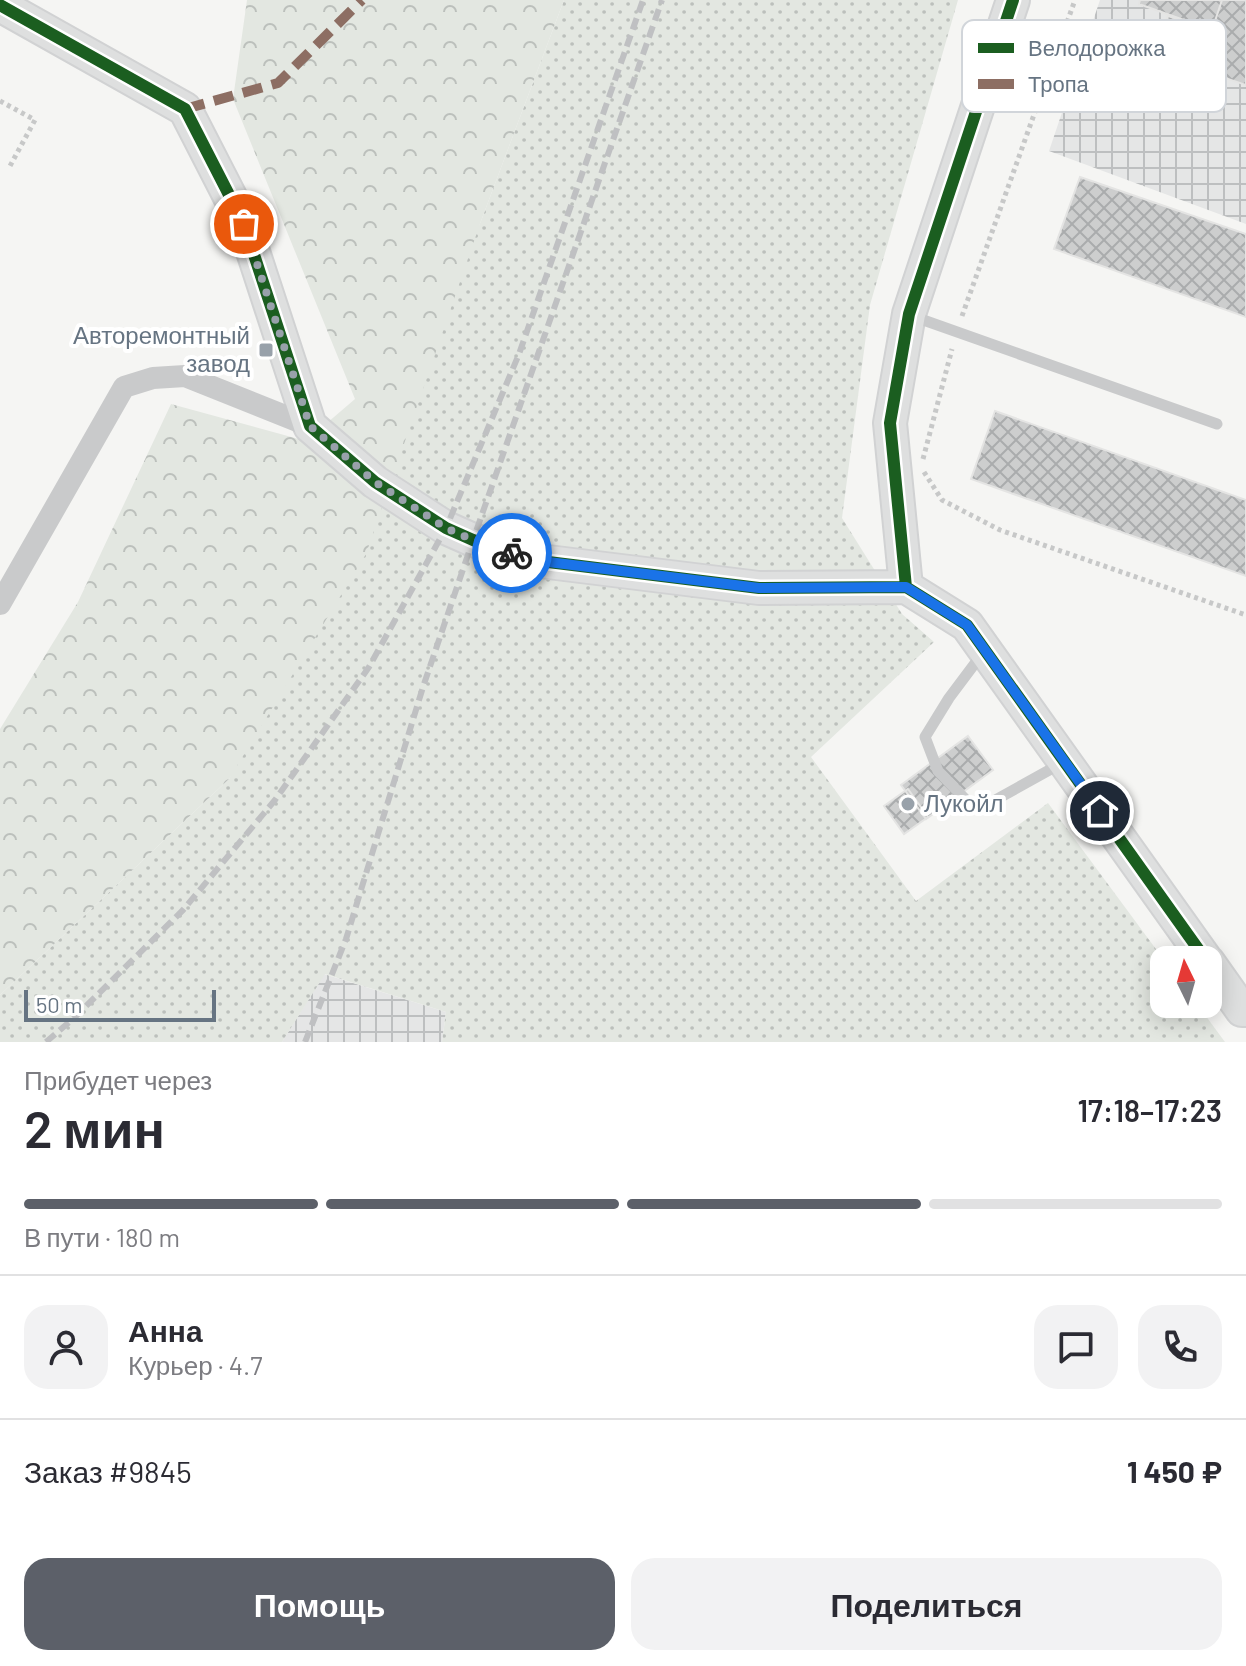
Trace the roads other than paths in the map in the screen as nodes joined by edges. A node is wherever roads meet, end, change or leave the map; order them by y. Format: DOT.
graph roads {
  1 [pos="1013,0"];
  2 [pos="0,5"];
  3 [pos="1006,20"];
  4 [pos="976,112"];
  5 [pos="909,314"];
  6 [pos="1217,424"];
  7 [pos="310,426"];
  8 [pos="906,587"];
  9 [pos="0,604"];
  10 [pos="985,650"];
  11 [pos="1065,762"];
  12 [pos="1196,946"];
  13 [pos="1222,982"];
  14 [pos="1245,1013"];
  1 -- 3 [label="street"];
  2 -- 7 [label="street"];
  4 -- 5 [label="street"];
  5 -- 6 [label="lane"];
  5 -- 8 [label="street"];
  7 -- 8 [label="street"];
  7 -- 9 [label="street"];
  8 -- 10 [label="street"];
  10 -- 11 [label="street"];
  10 -- 11 [label="lane"];
  11 -- 12 [label="street"];
  13 -- 14 [label="street"];
}
